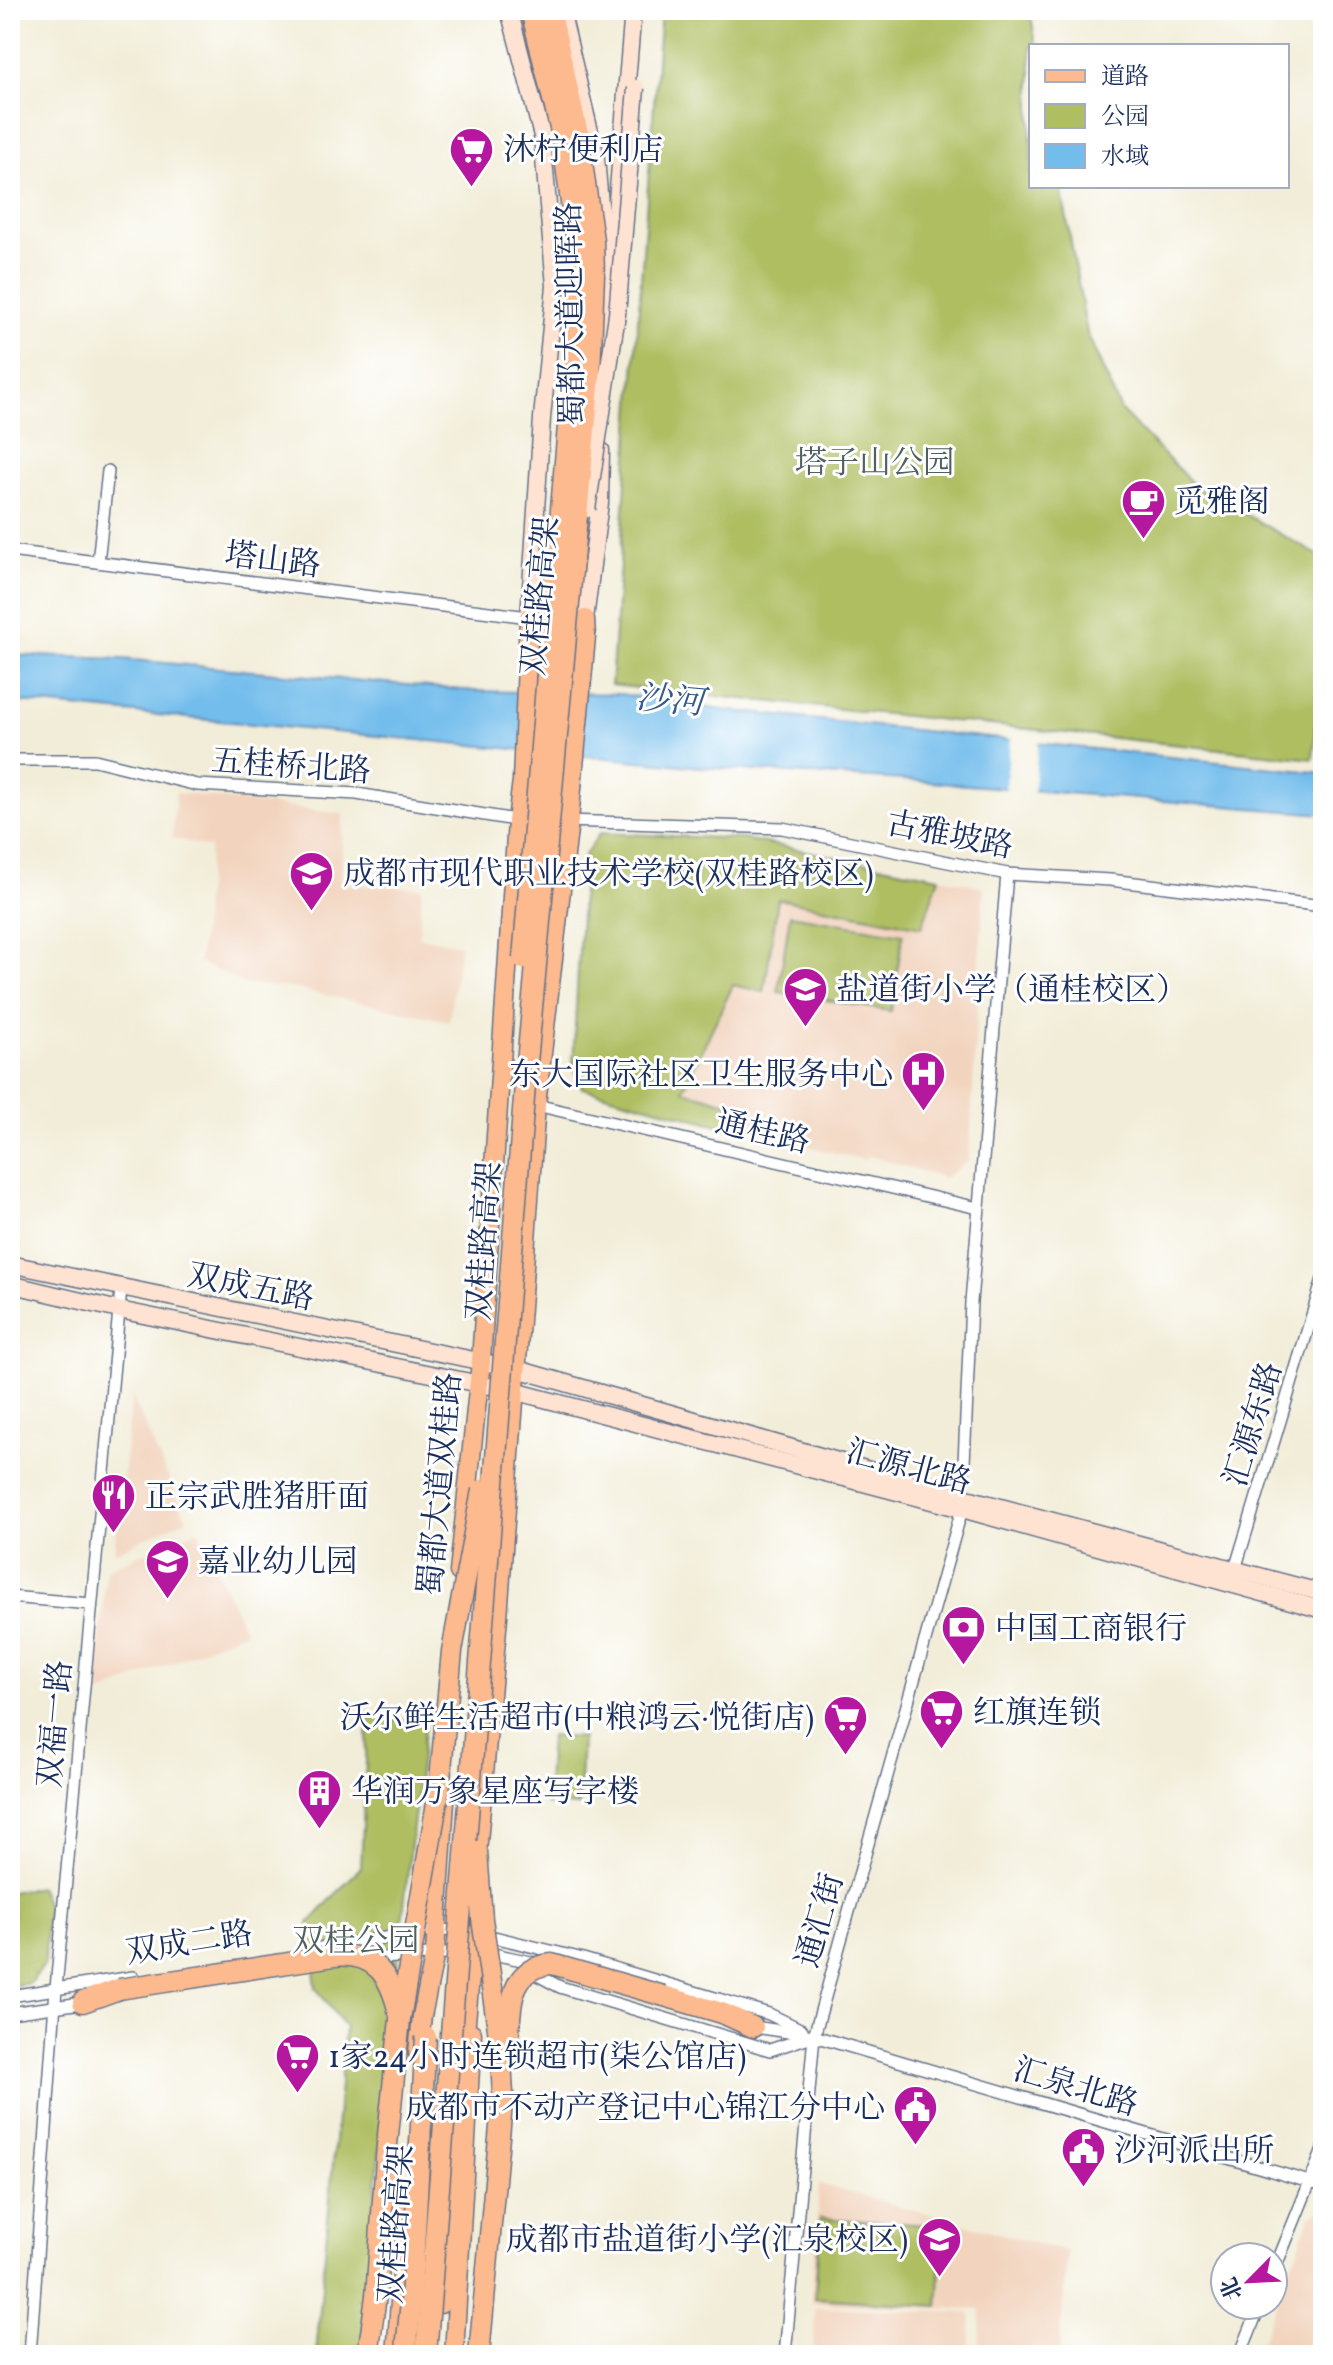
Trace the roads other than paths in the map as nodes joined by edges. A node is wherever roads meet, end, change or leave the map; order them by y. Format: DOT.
graph roads {
  1 [pos="509,10"];
  2 [pos="633,10"];
  3 [pos="643,10"];
  4 [pos="549,11"];
  5 [pos="570,135"];
  6 [pos="605,264"];
  7 [pos="108,471"];
  8 [pos="10,551"];
  9 [pos="98,562"];
  10 [pos="529,617"];
  11 [pos="579,624"];
  12 [pos="537,636"];
  13 [pos="1323,722"];
  14 [pos="1323,755"];
  15 [pos="10,760"];
  16 [pos="517,821"];
  17 [pos="569,821"];
  18 [pos="1007,874"];
  19 [pos="1323,906"];
  20 [pos="536,1105"];
  21 [pos="978,1208"];
  22 [pos="10,1264"];
  23 [pos="1323,1279"];
  24 [pos="10,1284"];
  25 [pos="121,1289"];
  26 [pos="119,1310"];
  27 [pos="481,1361"];
  28 [pos="517,1369"];
  29 [pos="479,1385"];
  30 [pos="514,1391"];
  31 [pos="488,1491"];
  32 [pos="963,1503"];
  33 [pos="1233,1576"];
  34 [pos="1323,1593"];
  35 [pos="10,1597"];
  36 [pos="91,1604"];
  37 [pos="1323,1610"];
  38 [pos="437,1930"];
  39 [pos="471,1931"];
  40 [pos="435,1953"];
  41 [pos="471,1954"];
  42 [pos="498,1955"];
  43 [pos="56,1988"];
  44 [pos="10,1996"];
  45 [pos="83,2002"];
  46 [pos="57,2007"];
  47 [pos="10,2013"];
  48 [pos="400,2019"];
  49 [pos="753,2027"];
  50 [pos="814,2036"];
  51 [pos="426,2037"];
  52 [pos="503,2094"];
  53 [pos="1323,2150"];
  54 [pos="1309,2183"];
  55 [pos="1323,2186"];
  56 [pos="1286,2241"];
  57 [pos="1254,2321"];
  58 [pos="406,2354"];
  59 [pos="30,2355"];
  60 [pos="368,2355"];
  61 [pos="426,2355"];
  62 [pos="435,2355"];
  63 [pos="454,2355"];
  64 [pos="479,2355"];
  65 [pos="785,2355"];
  66 [pos="1240,2355"];
  1 -- 10 [label="street, 蜀都大道迎晖路"];
  2 -- 6 [label="street"];
  3 -- 11 [label="street, bridge"];
  4 -- 5 [label="highway, 蜀都大道迎晖路"];
  4 -- 6 [label="street, 蜀都大道迎晖路"];
  5 -- 11 [label="highway, 双桂路高架, bridge"];
  5 -- 31 [label="highway, 双桂路高架, bridge"];
  6 -- 11 [label="street, 蜀都大道迎晖路"];
  7 -- 9 [label="street"];
  8 -- 9 [label="street, 塔山路"];
  9 -- 10 [label="street, 塔山路"];
  10 -- 11 [label="street"];
  10 -- 12 [label="main road, 蜀都大道双桂路"];
  11 -- 17 [label="main road, 蜀都大道双桂路"];
  11 -- 31 [label="highway, 双桂路高架, bridge"];
  12 -- 16 [label="main road, 蜀都大道双桂路"];
  12 -- 17 [label="street, bridge"];
  13 -- 14 [label="street"];
  15 -- 16 [label="street, 五桂桥北路"];
  16 -- 17 [label="street, 五桂桥北路"];
  16 -- 27 [label="main road, 蜀都大道双桂路"];
  17 -- 18 [label="street, 古雅坡路"];
  17 -- 20 [label="main road, 蜀都大道双桂路"];
  18 -- 19 [label="street, 古雅坡路"];
  18 -- 21 [label="street, 通汇街"];
  20 -- 21 [label="street, 通桂路"];
  20 -- 28 [label="main road, 蜀都大道双桂路"];
  21 -- 32 [label="street, 通汇街"];
  22 -- 25 [label="street, 双成五路"];
  23 -- 33 [label="street, 汇源东路"];
  24 -- 26 [label="street, 双成五路"];
  25 -- 26 [label="street, 双福一路"];
  25 -- 27 [label="street, 双成五路"];
  26 -- 29 [label="street, 双成五路"];
  26 -- 36 [label="street, 双福一路"];
  27 -- 28 [label="street, 汇源北路"];
  27 -- 29 [label="main road, 蜀都大道双桂路"];
  28 -- 30 [label="main road, 蜀都大道双桂路"];
  28 -- 32 [label="street, 汇源北路"];
  29 -- 30 [label="street, 汇源北路"];
  29 -- 38 [label="main road, 蜀都大道双桂路"];
  30 -- 32 [label="street, 汇源北路"];
  30 -- 39 [label="main road, 蜀都大道双桂路"];
  31 -- 48 [label="highway, bridge"];
  31 -- 52 [label="highway, bridge"];
  31 -- 58 [label="highway, 双桂路高架, bridge"];
  31 -- 61 [label="highway, 双桂路高架, bridge"];
  32 -- 33 [label="street, 汇源北路"];
  32 -- 50 [label="street, 通汇街"];
  33 -- 34 [label="street, 汇源北路"];
  33 -- 37 [label="street, 汇源北路"];
  35 -- 36 [label="street"];
  36 -- 43 [label="street, 双福一路"];
  38 -- 39 [label="street, 双成二路"];
  38 -- 40 [label="main road, 蜀都大道双桂路"];
  38 -- 43 [label="street, 双成二路"];
  39 -- 41 [label="main road, 蜀都大道双桂路"];
  39 -- 50 [label="street, 汇泉北路"];
  40 -- 41 [label="street, 双成二路"];
  40 -- 45 [label="street, 双成二路"];
  40 -- 51 [label="main road"];
  40 -- 58 [label="main road, 蜀都大道双桂路"];
  41 -- 42 [label="street, 汇泉北路"];
  41 -- 62 [label="highway"];
  41 -- 63 [label="main road, 蜀都大道双桂路"];
  42 -- 49 [label="street, 汇泉北路"];
  42 -- 50 [label="street"];
  43 -- 44 [label="street, 双成二路"];
  43 -- 46 [label="street, 双福一路"];
  45 -- 46 [label="street, 双成二路"];
  45 -- 48 [label="highway, bridge"];
  46 -- 47 [label="street, 双成二路"];
  46 -- 59 [label="street, 双福一路"];
  48 -- 60 [label="highway, bridge"];
  49 -- 50 [label="street, 汇泉北路"];
  49 -- 52 [label="highway, bridge"];
  50 -- 54 [label="street, 汇泉北路"];
  50 -- 65 [label="street, 通汇街"];
  51 -- 58 [label="highway, bridge"];
  52 -- 64 [label="highway, bridge"];
  53 -- 54 [label="street"];
  54 -- 55 [label="street, 汇泉北路"];
  54 -- 56 [label="street"];
  57 -- 66 [label="street"];
}
